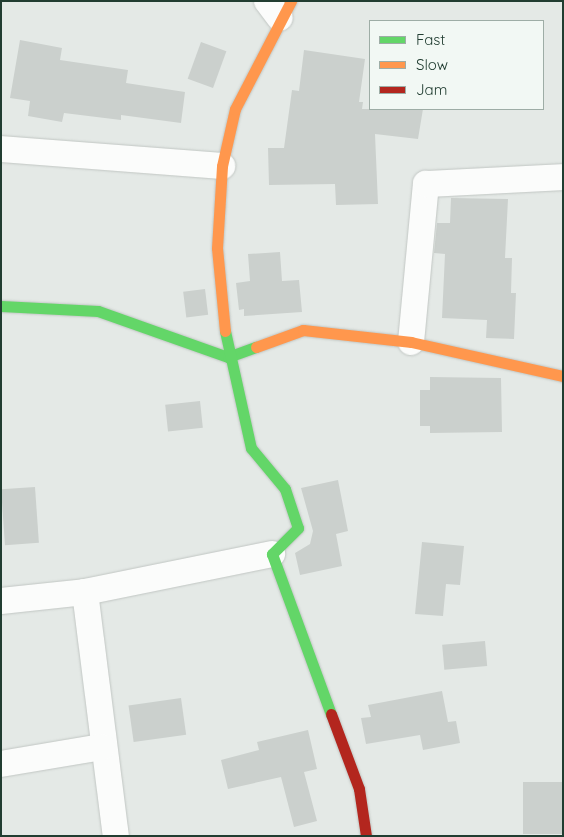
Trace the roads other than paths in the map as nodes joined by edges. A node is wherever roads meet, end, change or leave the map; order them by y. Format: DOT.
graph roads {
  1 [pos="279,7"];
  2 [pos="1,149"];
  3 [pos="222,166"];
  4 [pos="563,177"];
  5 [pos="1,306"];
  6 [pos="411,342"];
  7 [pos="228,357"];
  8 [pos="563,376"];
  9 [pos="272,554"];
  10 [pos="85,592"];
  11 [pos="1,601"];
  12 [pos="102,747"];
  13 [pos="1,764"];
  14 [pos="116,836"];
  15 [pos="366,836"];
  1 -- 3 [label="street"];
  2 -- 3 [label="street"];
  3 -- 7 [label="street"];
  4 -- 6 [label="street"];
  5 -- 7 [label="street"];
  6 -- 7 [label="street"];
  6 -- 8 [label="street"];
  7 -- 9 [label="street"];
  9 -- 10 [label="street"];
  9 -- 15 [label="street"];
  10 -- 11 [label="street"];
  10 -- 12 [label="street"];
  12 -- 13 [label="street"];
  12 -- 14 [label="street"];
}
